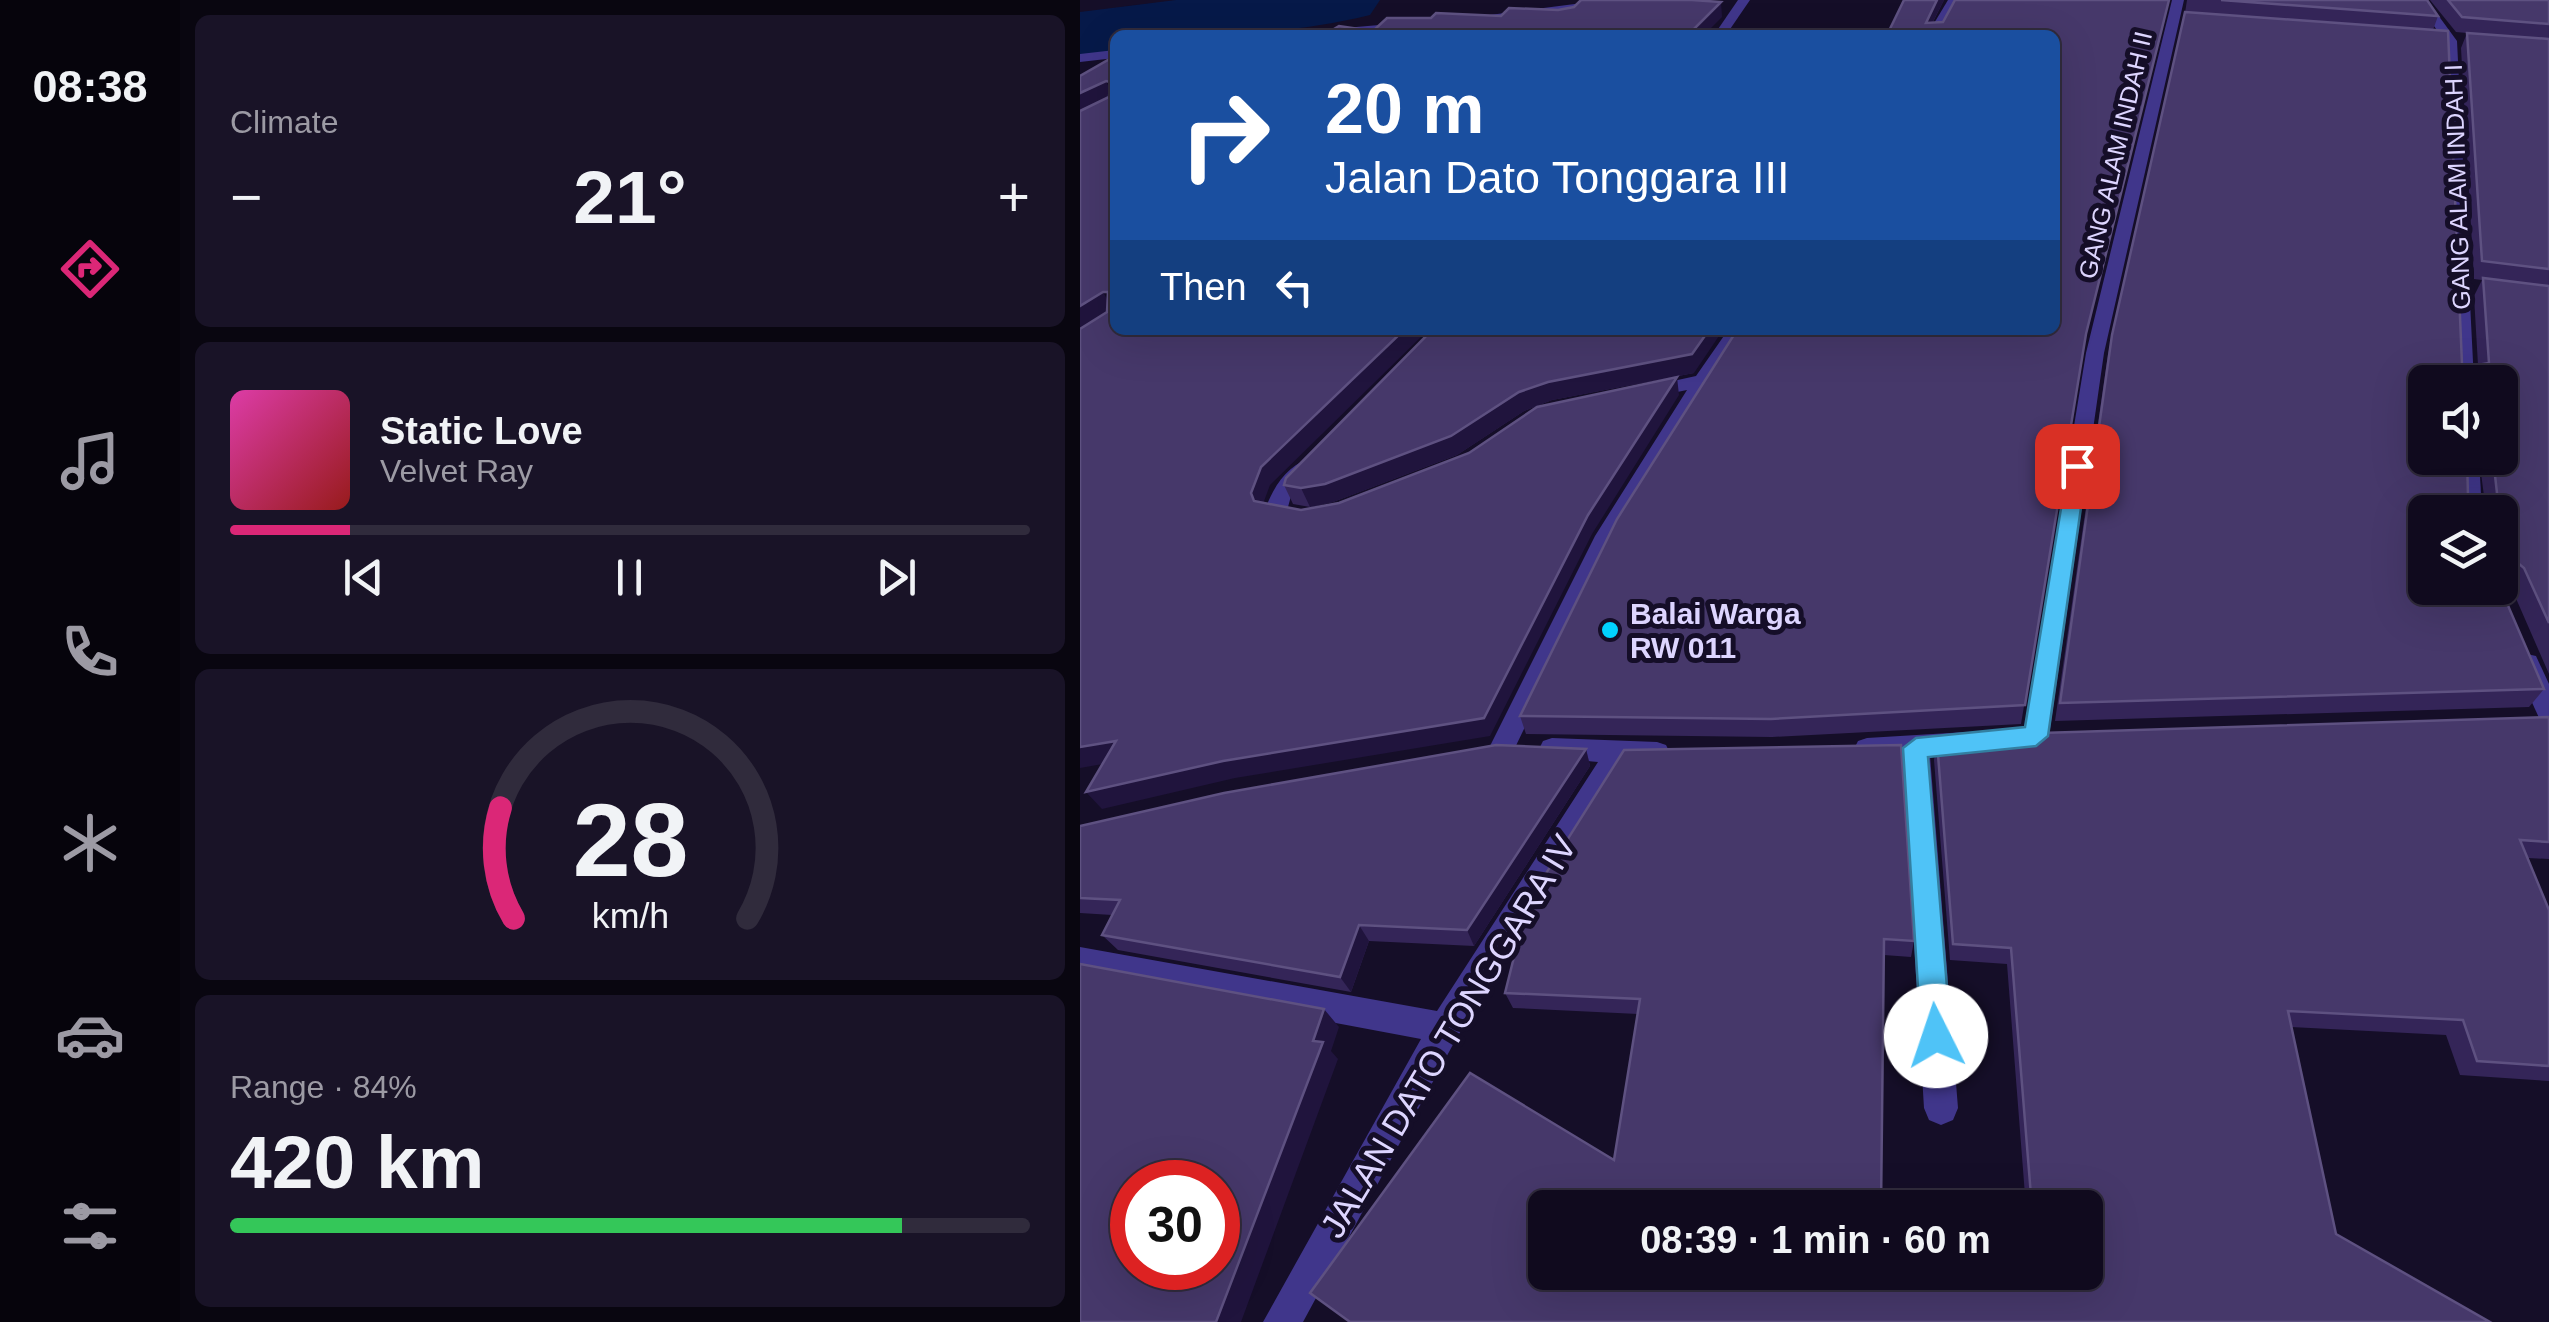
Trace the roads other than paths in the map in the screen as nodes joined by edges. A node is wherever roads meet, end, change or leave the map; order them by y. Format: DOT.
graph roads {
  1 [pos="1638,0"];
  2 [pos="1744,0"];
  3 [pos="1954,0"];
  4 [pos="2421,0"];
  5 [pos="2181,13"];
  6 [pos="1445,21"];
  7 [pos="1426,23"];
  8 [pos="1358,30"];
  9 [pos="1723,30"];
  10 [pos="1936,30"];
  11 [pos="2431,40"];
  12 [pos="2450,42"];
  13 [pos="2470,43"];
  14 [pos="1110,55"];
  15 [pos="1080,58"];
  16 [pos="1734,335"];
  17 [pos="2466,365"];
  18 [pos="1702,381"];
  19 [pos="1628,395"];
  20 [pos="1321,452"];
  21 [pos="1324,515"];
  22 [pos="2514,632"];
  23 [pos="2542,718"];
  24 [pos="2073,735"];
  25 [pos="2036,736"];
  26 [pos="1916,748"];
  27 [pos="1836,750"];
  28 [pos="1678,752"];
  29 [pos="1618,753"];
  30 [pos="1080,961"];
  31 [pos="1445,1028"];
  32 [pos="1941,1108"];
  33 [pos="1282,1322"];
  1 -- 6 [label="street"];
  2 -- 9 [label="street"];
  3 -- 10 [label="street"];
  4 -- 12 [label="street, GANG ALAM INDAH I"];
  5 -- 25 [label="street, GANG ALAM INDAH II"];
  7 -- 8 [label="street"];
  11 -- 12 [label="street"];
  12 -- 13 [label="street"];
  12 -- 17 [label="street, GANG ALAM INDAH I"];
  14 -- 15 [label="street"];
  16 -- 18 [label="street"];
  18 -- 19 [label="street"];
  18 -- 29 [label="street"];
  20 -- 21 [label="street"];
  22 -- 23 [label="street"];
  24 -- 25 [label="street"];
  25 -- 26 [label="street"];
  26 -- 27 [label="street"];
  26 -- 32 [label="street"];
  28 -- 29 [label="street"];
  29 -- 31 [label="street, JALAN DATO TONGGARA IV"];
  30 -- 31 [label="street"];
  31 -- 33 [label="street, JALAN DATO TONGGARA IV"];
}
